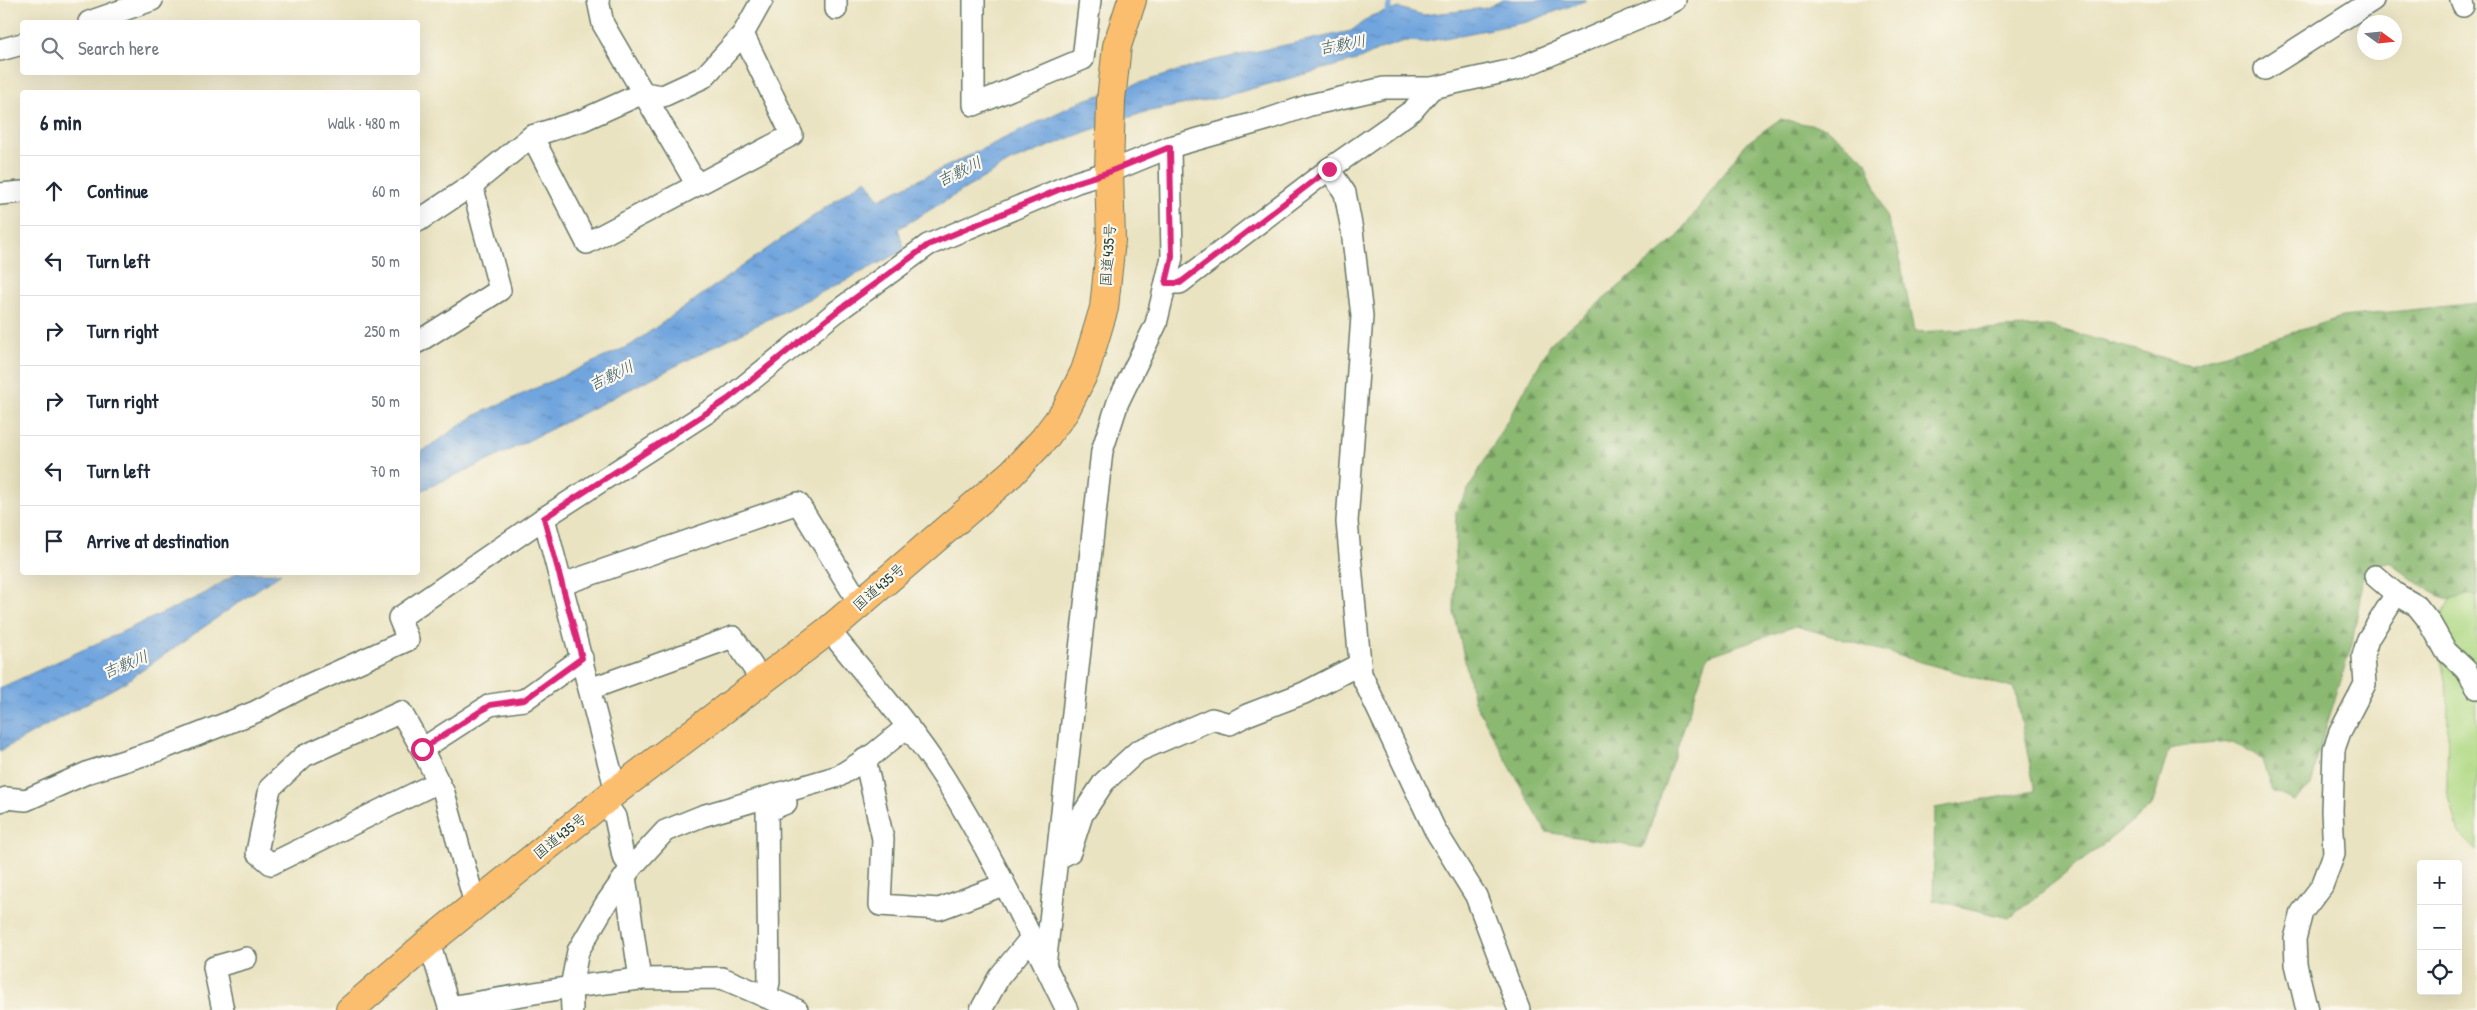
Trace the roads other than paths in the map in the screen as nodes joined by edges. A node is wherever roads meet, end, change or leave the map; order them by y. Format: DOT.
graph roads {
  1 [pos="152,0"];
  2 [pos="598,0"];
  3 [pos="762,0"];
  4 [pos="974,0"];
  5 [pos="1090,0"];
  6 [pos="1132,0"];
  7 [pos="1675,0"];
  8 [pos="2361,3"];
  9 [pos="95,20"];
  10 [pos="742,34"];
  11 [pos="20,45"];
  12 [pos="0,50"];
  13 [pos="2265,69"];
  14 [pos="1432,88"];
  15 [pos="643,93"];
  16 [pos="532,136"];
  17 [pos="1170,147"];
  18 [pos="1109,164"];
  19 [pos="1329,169"];
  20 [pos="472,185"];
  21 [pos="697,185"];
  22 [pos="20,192"];
  23 [pos="0,194"];
  24 [pos="420,220"];
  25 [pos="1166,283"];
  26 [pos="420,341"];
  27 [pos="544,518"];
  28 [pos="2375,576"];
  29 [pos="563,584"];
  30 [pos="2396,594"];
  31 [pos="860,604"];
  32 [pos="830,630"];
  33 [pos="582,658"];
  34 [pos="1360,664"];
  35 [pos="762,680"];
  36 [pos="2477,688"];
  37 [pos="590,689"];
  38 [pos="908,726"];
  39 [pos="422,749"];
  40 [pos="865,759"];
  41 [pos="438,782"];
  42 [pos="610,796"];
  43 [pos="0,801"];
  44 [pos="768,810"];
  45 [pos="1057,859"];
  46 [pos="628,872"];
  47 [pos="1003,885"];
  48 [pos="475,904"];
  49 [pos="1031,938"];
  50 [pos="429,942"];
  51 [pos="246,958"];
  52 [pos="1045,966"];
  53 [pos="640,979"];
  54 [pos="571,987"];
  55 [pos="766,997"];
  56 [pos="449,1008"];
  57 [pos="223,1010"];
  58 [pos="350,1010"];
  59 [pos="572,1010"];
  60 [pos="797,1010"];
  61 [pos="981,1010"];
  62 [pos="1067,1010"];
  63 [pos="1518,1010"];
  64 [pos="2307,1010"];
  1 -- 9 [label="street"];
  2 -- 15 [label="street"];
  3 -- 10 [label="street"];
  4 -- 5 [label="street"];
  6 -- 18 [label="highway, 国道435号"];
  7 -- 14 [label="street"];
  8 -- 13 [label="street"];
  10 -- 15 [label="street"];
  10 -- 21 [label="street"];
  11 -- 12 [label="street"];
  14 -- 17 [label="street"];
  14 -- 19 [label="street"];
  15 -- 16 [label="street"];
  15 -- 21 [label="street"];
  16 -- 20 [label="street"];
  16 -- 21 [label="street"];
  17 -- 18 [label="street"];
  17 -- 25 [label="street"];
  18 -- 27 [label="street"];
  18 -- 31 [label="highway, 国道435号"];
  19 -- 25 [label="street"];
  19 -- 34 [label="street"];
  20 -- 24 [label="street"];
  20 -- 26 [label="street"];
  22 -- 23 [label="street"];
  25 -- 45 [label="street"];
  27 -- 29 [label="street"];
  27 -- 43 [label="street"];
  28 -- 30 [label="street"];
  29 -- 31 [label="street"];
  29 -- 33 [label="street"];
  30 -- 36 [label="street"];
  30 -- 64 [label="street"];
  31 -- 32 [label="highway, 国道435号"];
  32 -- 35 [label="highway, 国道435号"];
  32 -- 38 [label="street"];
  33 -- 37 [label="street"];
  33 -- 39 [label="street"];
  34 -- 45 [label="street"];
  34 -- 63 [label="street"];
  35 -- 37 [label="street"];
  35 -- 42 [label="highway, 国道435号"];
  37 -- 42 [label="street"];
  38 -- 40 [label="street"];
  38 -- 47 [label="street"];
  39 -- 41 [label="street"];
  39 -- 41 [label="street"];
  40 -- 46 [label="street"];
  40 -- 47 [label="street"];
  41 -- 48 [label="street"];
  42 -- 46 [label="street"];
  42 -- 48 [label="highway, 国道435号"];
  44 -- 55 [label="street"];
  45 -- 52 [label="street"];
  46 -- 53 [label="street"];
  46 -- 54 [label="street"];
  47 -- 49 [label="street"];
  48 -- 50 [label="highway, 国道435号"];
  49 -- 52 [label="street"];
  49 -- 61 [label="street"];
  50 -- 56 [label="street"];
  50 -- 58 [label="highway, 国道435号"];
  51 -- 57 [label="street"];
  52 -- 62 [label="street"];
  53 -- 54 [label="street"];
  53 -- 55 [label="street"];
  54 -- 56 [label="street"];
  54 -- 59 [label="street"];
  55 -- 60 [label="street"];
}
